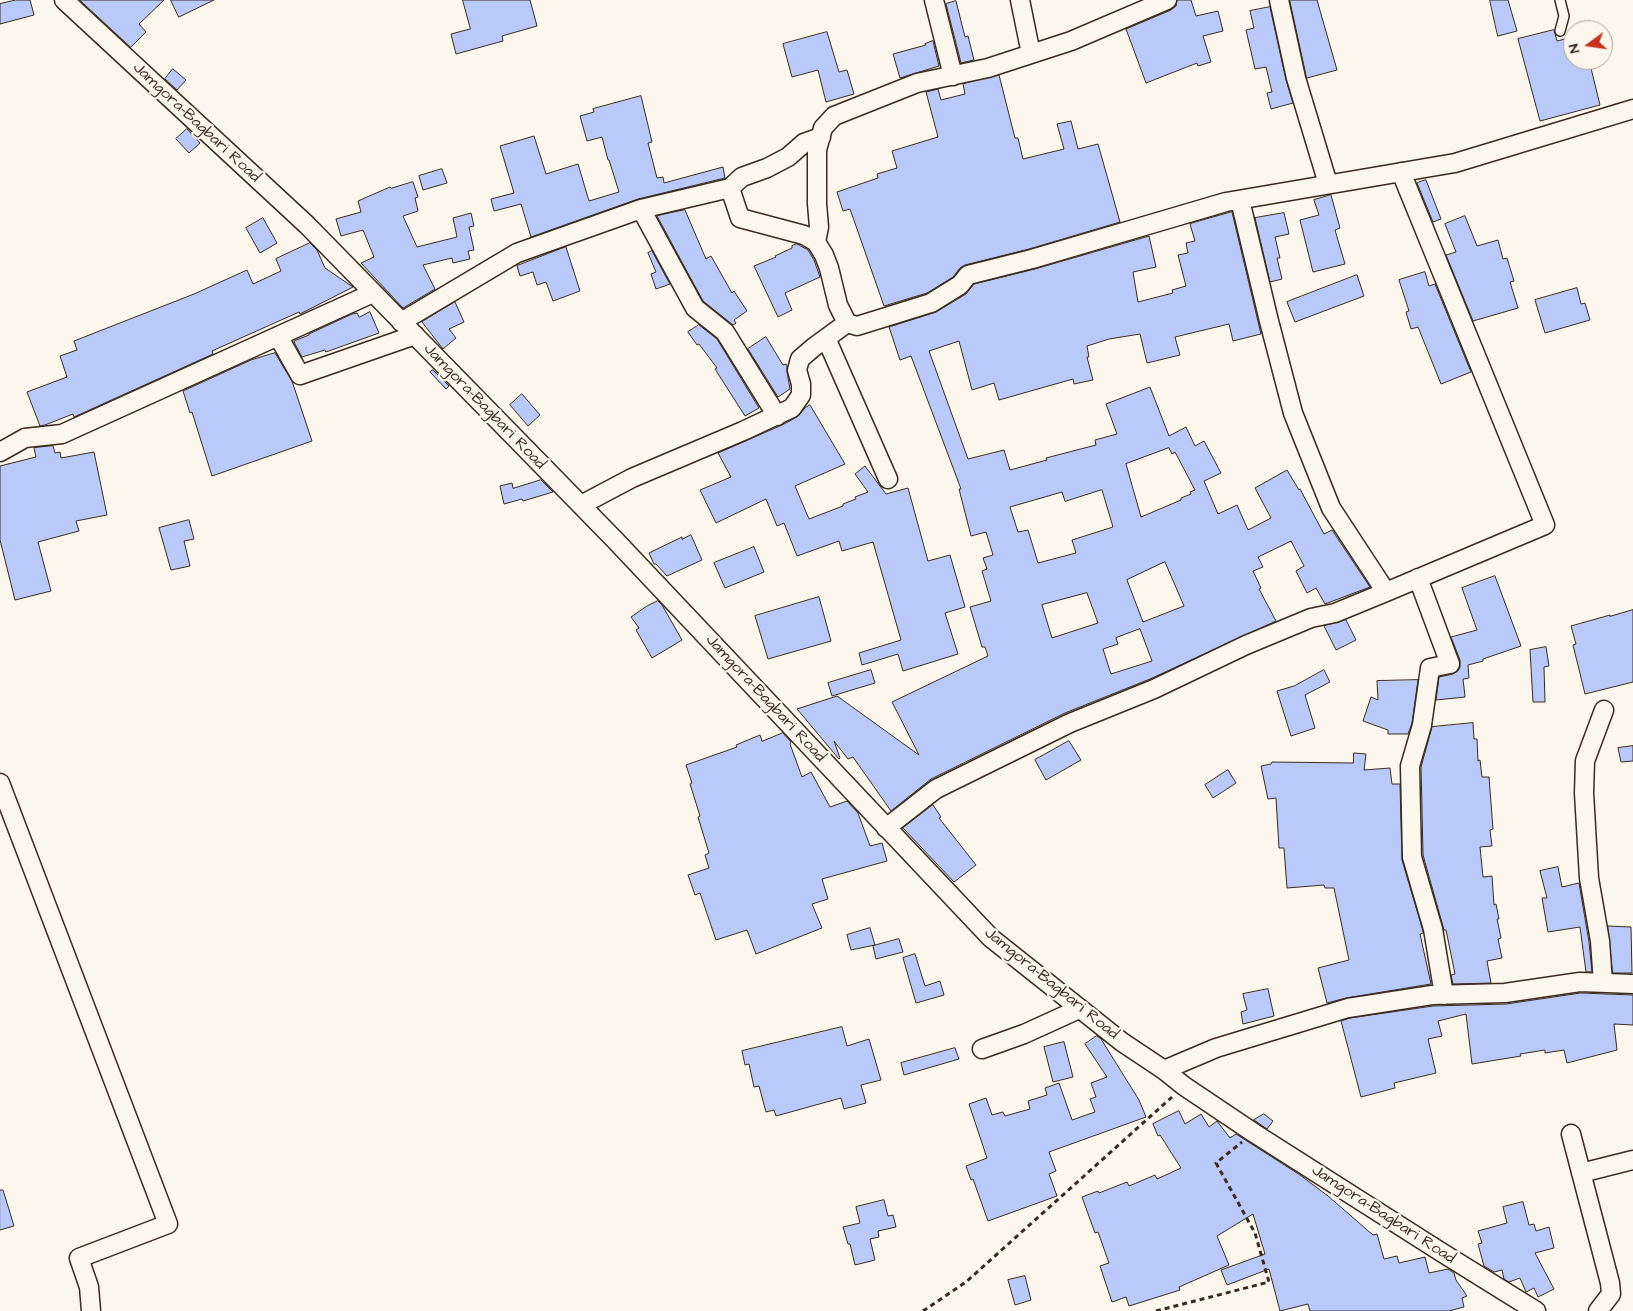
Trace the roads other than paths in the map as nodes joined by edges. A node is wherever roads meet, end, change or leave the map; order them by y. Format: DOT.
graph roads {
  1 [pos="64,0"];
  2 [pos="934,0"];
  3 [pos="1020,0"];
  4 [pos="1167,0"];
  5 [pos="1279,0"];
  6 [pos="1560,0"];
  7 [pos="1560,32"];
  8 [pos="1031,54"];
  9 [pos="953,76"];
  10 [pos="1633,109"];
  11 [pos="821,137"];
  12 [pos="1401,172"];
  13 [pos="1328,184"];
  14 [pos="730,188"];
  15 [pos="1240,200"];
  16 [pos="641,209"];
  17 [pos="816,242"];
  18 [pos="373,293"];
  19 [pos="402,322"];
  20 [pos="847,322"];
  21 [pos="414,335"];
  22 [pos="278,336"];
  23 [pos="826,338"];
  24 [pos="777,416"];
  25 [pos="0,452"];
  26 [pos="888,479"];
  27 [pos="581,505"];
  28 [pos="1418,578"];
  29 [pos="1386,592"];
  30 [pos="1604,710"];
  31 [pos="0,783"];
  32 [pos="886,828"];
  33 [pos="1603,983"];
  34 [pos="1633,984"];
  35 [pos="1444,995"];
  36 [pos="1079,1009"];
  37 [pos="982,1049"];
  38 [pos="1164,1070"];
  39 [pos="1571,1134"];
  40 [pos="1633,1160"];
  41 [pos="1581,1173"];
  42 [pos="91,1311"];
  43 [pos="1536,1311"];
  44 [pos="1598,1311"];
  1 -- 18 [label="street, Jamgora-Bagbari Road"];
  2 -- 9 [label="street"];
  3 -- 8 [label="street"];
  4 -- 8 [label="street"];
  5 -- 13 [label="street"];
  6 -- 7 [label="lane"];
  8 -- 9 [label="street"];
  9 -- 11 [label="street"];
  10 -- 12 [label="street"];
  11 -- 14 [label="street"];
  11 -- 17 [label="street"];
  12 -- 13 [label="street"];
  12 -- 28 [label="street"];
  13 -- 15 [label="street"];
  14 -- 16 [label="street"];
  14 -- 17 [label="street"];
  15 -- 20 [label="street"];
  15 -- 29 [label="street"];
  16 -- 19 [label="street"];
  16 -- 24 [label="street"];
  17 -- 20 [label="street"];
  18 -- 19 [label="street, Jamgora-Bagbari Road"];
  18 -- 22 [label="street"];
  19 -- 21 [label="street, Jamgora-Bagbari Road"];
  20 -- 23 [label="street"];
  21 -- 22 [label="street"];
  21 -- 27 [label="street, Jamgora-Bagbari Road"];
  22 -- 25 [label="street"];
  23 -- 24 [label="street"];
  23 -- 26 [label="street"];
  24 -- 27 [label="street"];
  27 -- 32 [label="street, Jamgora-Bagbari Road"];
  28 -- 29 [label="street"];
  28 -- 35 [label="street"];
  29 -- 32 [label="street"];
  30 -- 33 [label="street"];
  31 -- 42 [label="street"];
  32 -- 36 [label="street, Jamgora-Bagbari Road"];
  33 -- 34 [label="street"];
  33 -- 35 [label="street"];
  35 -- 38 [label="street"];
  36 -- 37 [label="street"];
  36 -- 38 [label="street, Jamgora-Bagbari Road"];
  38 -- 43 [label="street, Jamgora-Bagbari Road"];
  39 -- 41 [label="street"];
  40 -- 41 [label="street"];
  41 -- 44 [label="street"];
}
